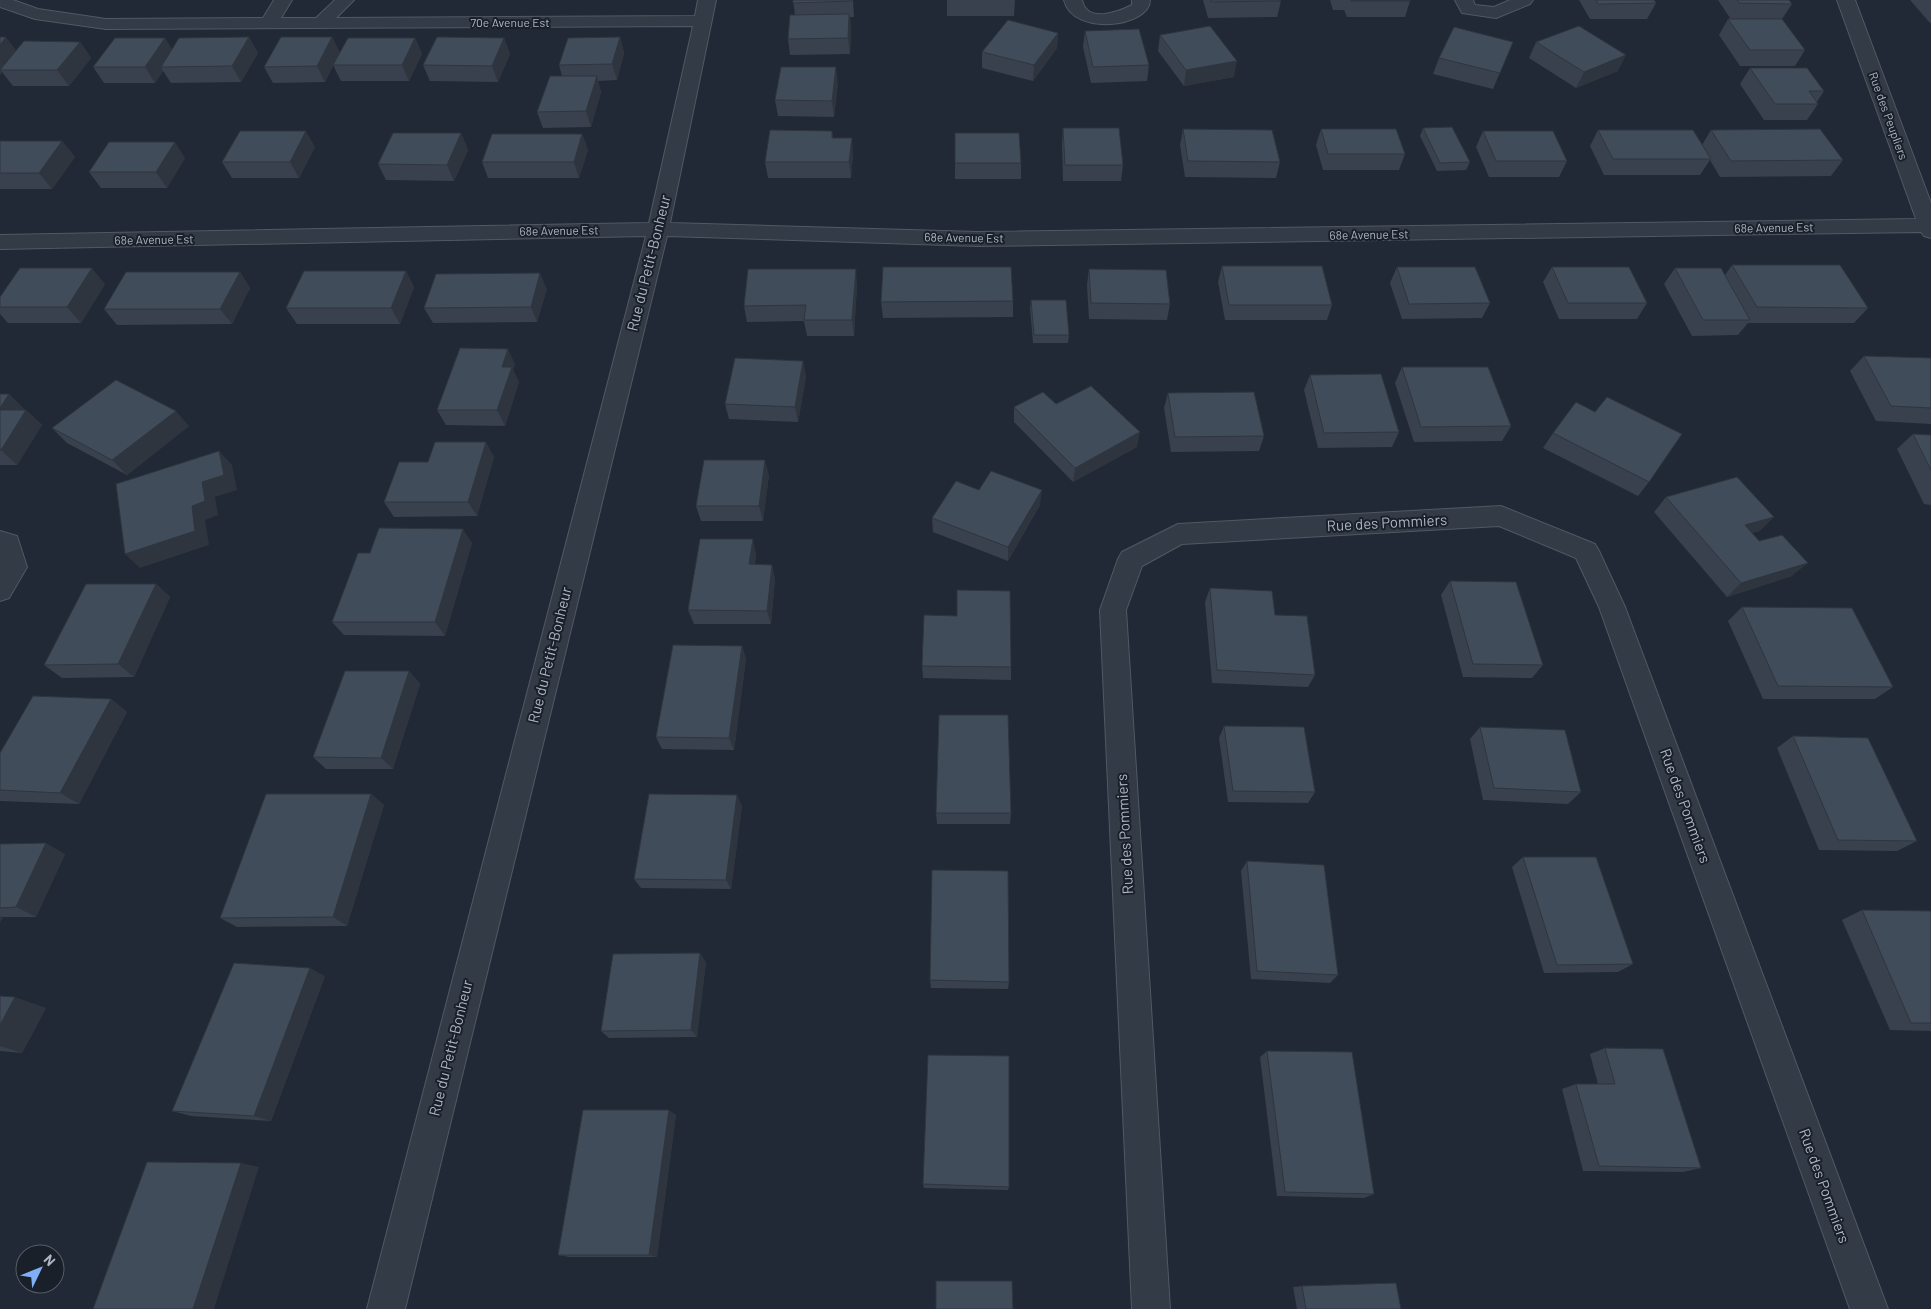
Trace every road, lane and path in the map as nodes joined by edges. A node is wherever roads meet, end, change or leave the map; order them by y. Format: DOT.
graph roads {
  1 [pos="283,0"];
  2 [pos="345,0"];
  3 [pos="707,0"];
  4 [pos="1073,0"];
  5 [pos="1141,0"];
  6 [pos="1464,0"];
  7 [pos="1524,0"];
  8 [pos="1846,0"];
  9 [pos="0,2"];
  10 [pos="702,22"];
  11 [pos="268,24"];
  12 [pos="319,24"];
  13 [pos="1929,228"];
  14 [pos="658,229"];
  15 [pos="0,242"];
  16 [pos="0,541"];
  17 [pos="0,590"];
  18 [pos="386,1309"];
  19 [pos="1150,1309"];
  20 [pos="1869,1309"];
  1 -- 11 [label="street"];
  2 -- 12 [label="street"];
  3 -- 10 [label="street, Rue du Petit-Bonheur"];
  4 -- 5 [label="street"];
  6 -- 7 [label="street"];
  8 -- 13 [label="street, Rue des Peupliers"];
  9 -- 11 [label="street, 70e Avenue Est"];
  10 -- 12 [label="street, 70e Avenue Est"];
  10 -- 14 [label="street, Rue du Petit-Bonheur"];
  11 -- 12 [label="street, 70e Avenue Est"];
  13 -- 14 [label="street, 68e Avenue Est"];
  14 -- 15 [label="street, 68e Avenue Est"];
  14 -- 18 [label="street, Rue du Petit-Bonheur"];
  16 -- 17 [label="street"];
  19 -- 20 [label="street, Rue des Pommiers"];
}
